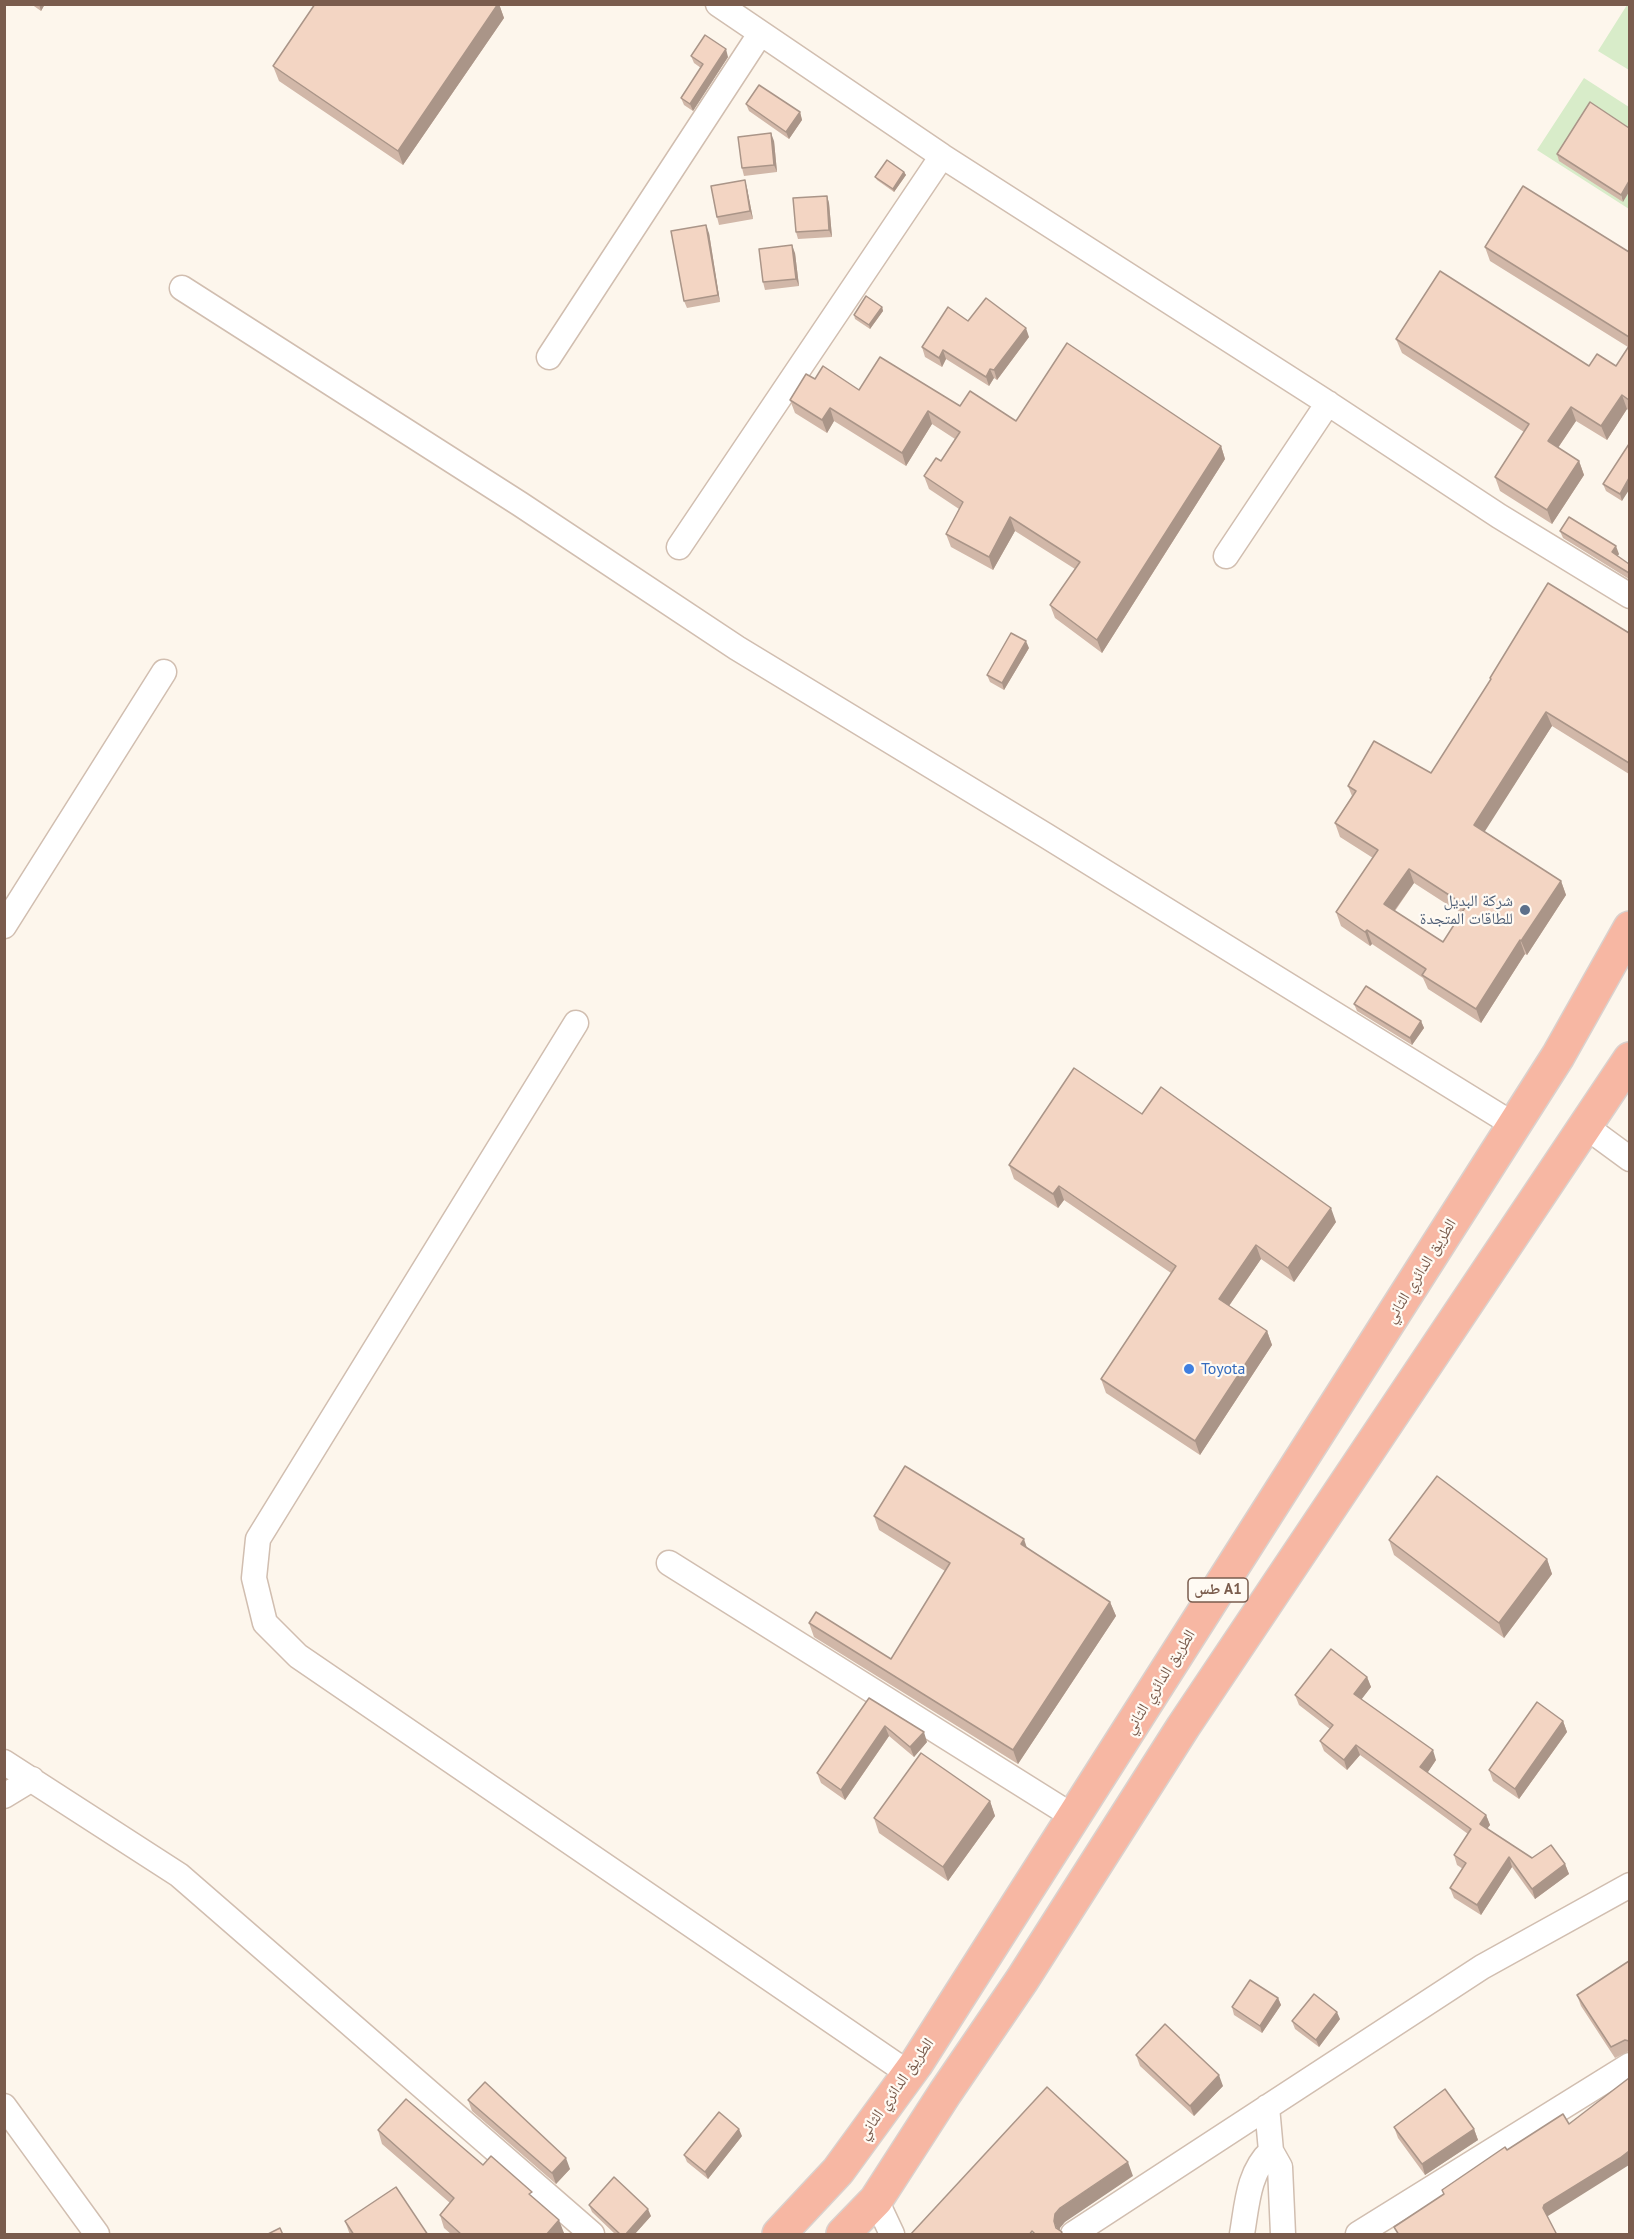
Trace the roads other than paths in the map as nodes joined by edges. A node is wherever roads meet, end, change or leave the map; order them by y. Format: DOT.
graph roads {
  1 [pos="718,4"];
  2 [pos="760,34"];
  3 [pos="942,156"];
  4 [pos="182,288"];
  5 [pos="549,357"];
  6 [pos="1328,403"];
  7 [pos="679,547"];
  8 [pos="1226,556"];
  9 [pos="1629,596"];
  10 [pos="164,672"];
  11 [pos="4,926"];
  12 [pos="1629,927"];
  13 [pos="1629,949"];
  14 [pos="576,1023"];
  15 [pos="1558,1056"];
  16 [pos="1629,1059"];
  17 [pos="1514,1125"];
  18 [pos="1585,1126"];
  19 [pos="1629,1159"];
  20 [pos="669,1563"];
  21 [pos="4,1762"];
  22 [pos="32,1779"];
  23 [pos="4,1796"];
  24 [pos="1074,1818"];
  25 [pos="1629,1885"];
  26 [pos="1629,2065"];
  27 [pos="909,2073"];
  28 [pos="4,2106"];
  29 [pos="1267,2107"];
  30 [pos="1271,2151"];
  31 [pos="876,2200"];
  32 [pos="97,2235"];
  33 [pos="592,2235"];
  34 [pos="779,2235"];
  35 [pos="843,2235"];
  36 [pos="892,2235"];
  37 [pos="1073,2235"];
  38 [pos="1242,2235"];
  39 [pos="1283,2235"];
  40 [pos="1358,2235"];
  1 -- 2 [label="street"];
  2 -- 3 [label="street"];
  2 -- 5 [label="street"];
  3 -- 6 [label="street"];
  3 -- 7 [label="street"];
  4 -- 17 [label="street"];
  6 -- 8 [label="street"];
  6 -- 9 [label="street"];
  10 -- 11 [label="street"];
  12 -- 15 [label="highway, الطريق الدائري الثاني / طس A1"];
  13 -- 15 [label="highway"];
  14 -- 27 [label="street"];
  15 -- 17 [label="highway, الطريق الدائري الثاني / طس A1"];
  16 -- 18 [label="highway, طس A1"];
  17 -- 24 [label="highway, الطريق الدائري الثاني / طس A1"];
  18 -- 19 [label="street"];
  18 -- 31 [label="highway, طس A1"];
  20 -- 24 [label="street"];
  21 -- 22 [label="street"];
  22 -- 23 [label="street"];
  22 -- 33 [label="street"];
  24 -- 27 [label="highway, الطريق الدائري الثاني / طس A1"];
  25 -- 29 [label="street"];
  26 -- 40 [label="street"];
  27 -- 34 [label="highway, الطريق الدائري الثاني / طس A1"];
  28 -- 32 [label="street"];
  29 -- 30 [label="street"];
  29 -- 37 [label="street"];
  30 -- 38 [label="street"];
  30 -- 39 [label="street"];
  31 -- 35 [label="highway, طس A1"];
  31 -- 36 [label="street"];
}
